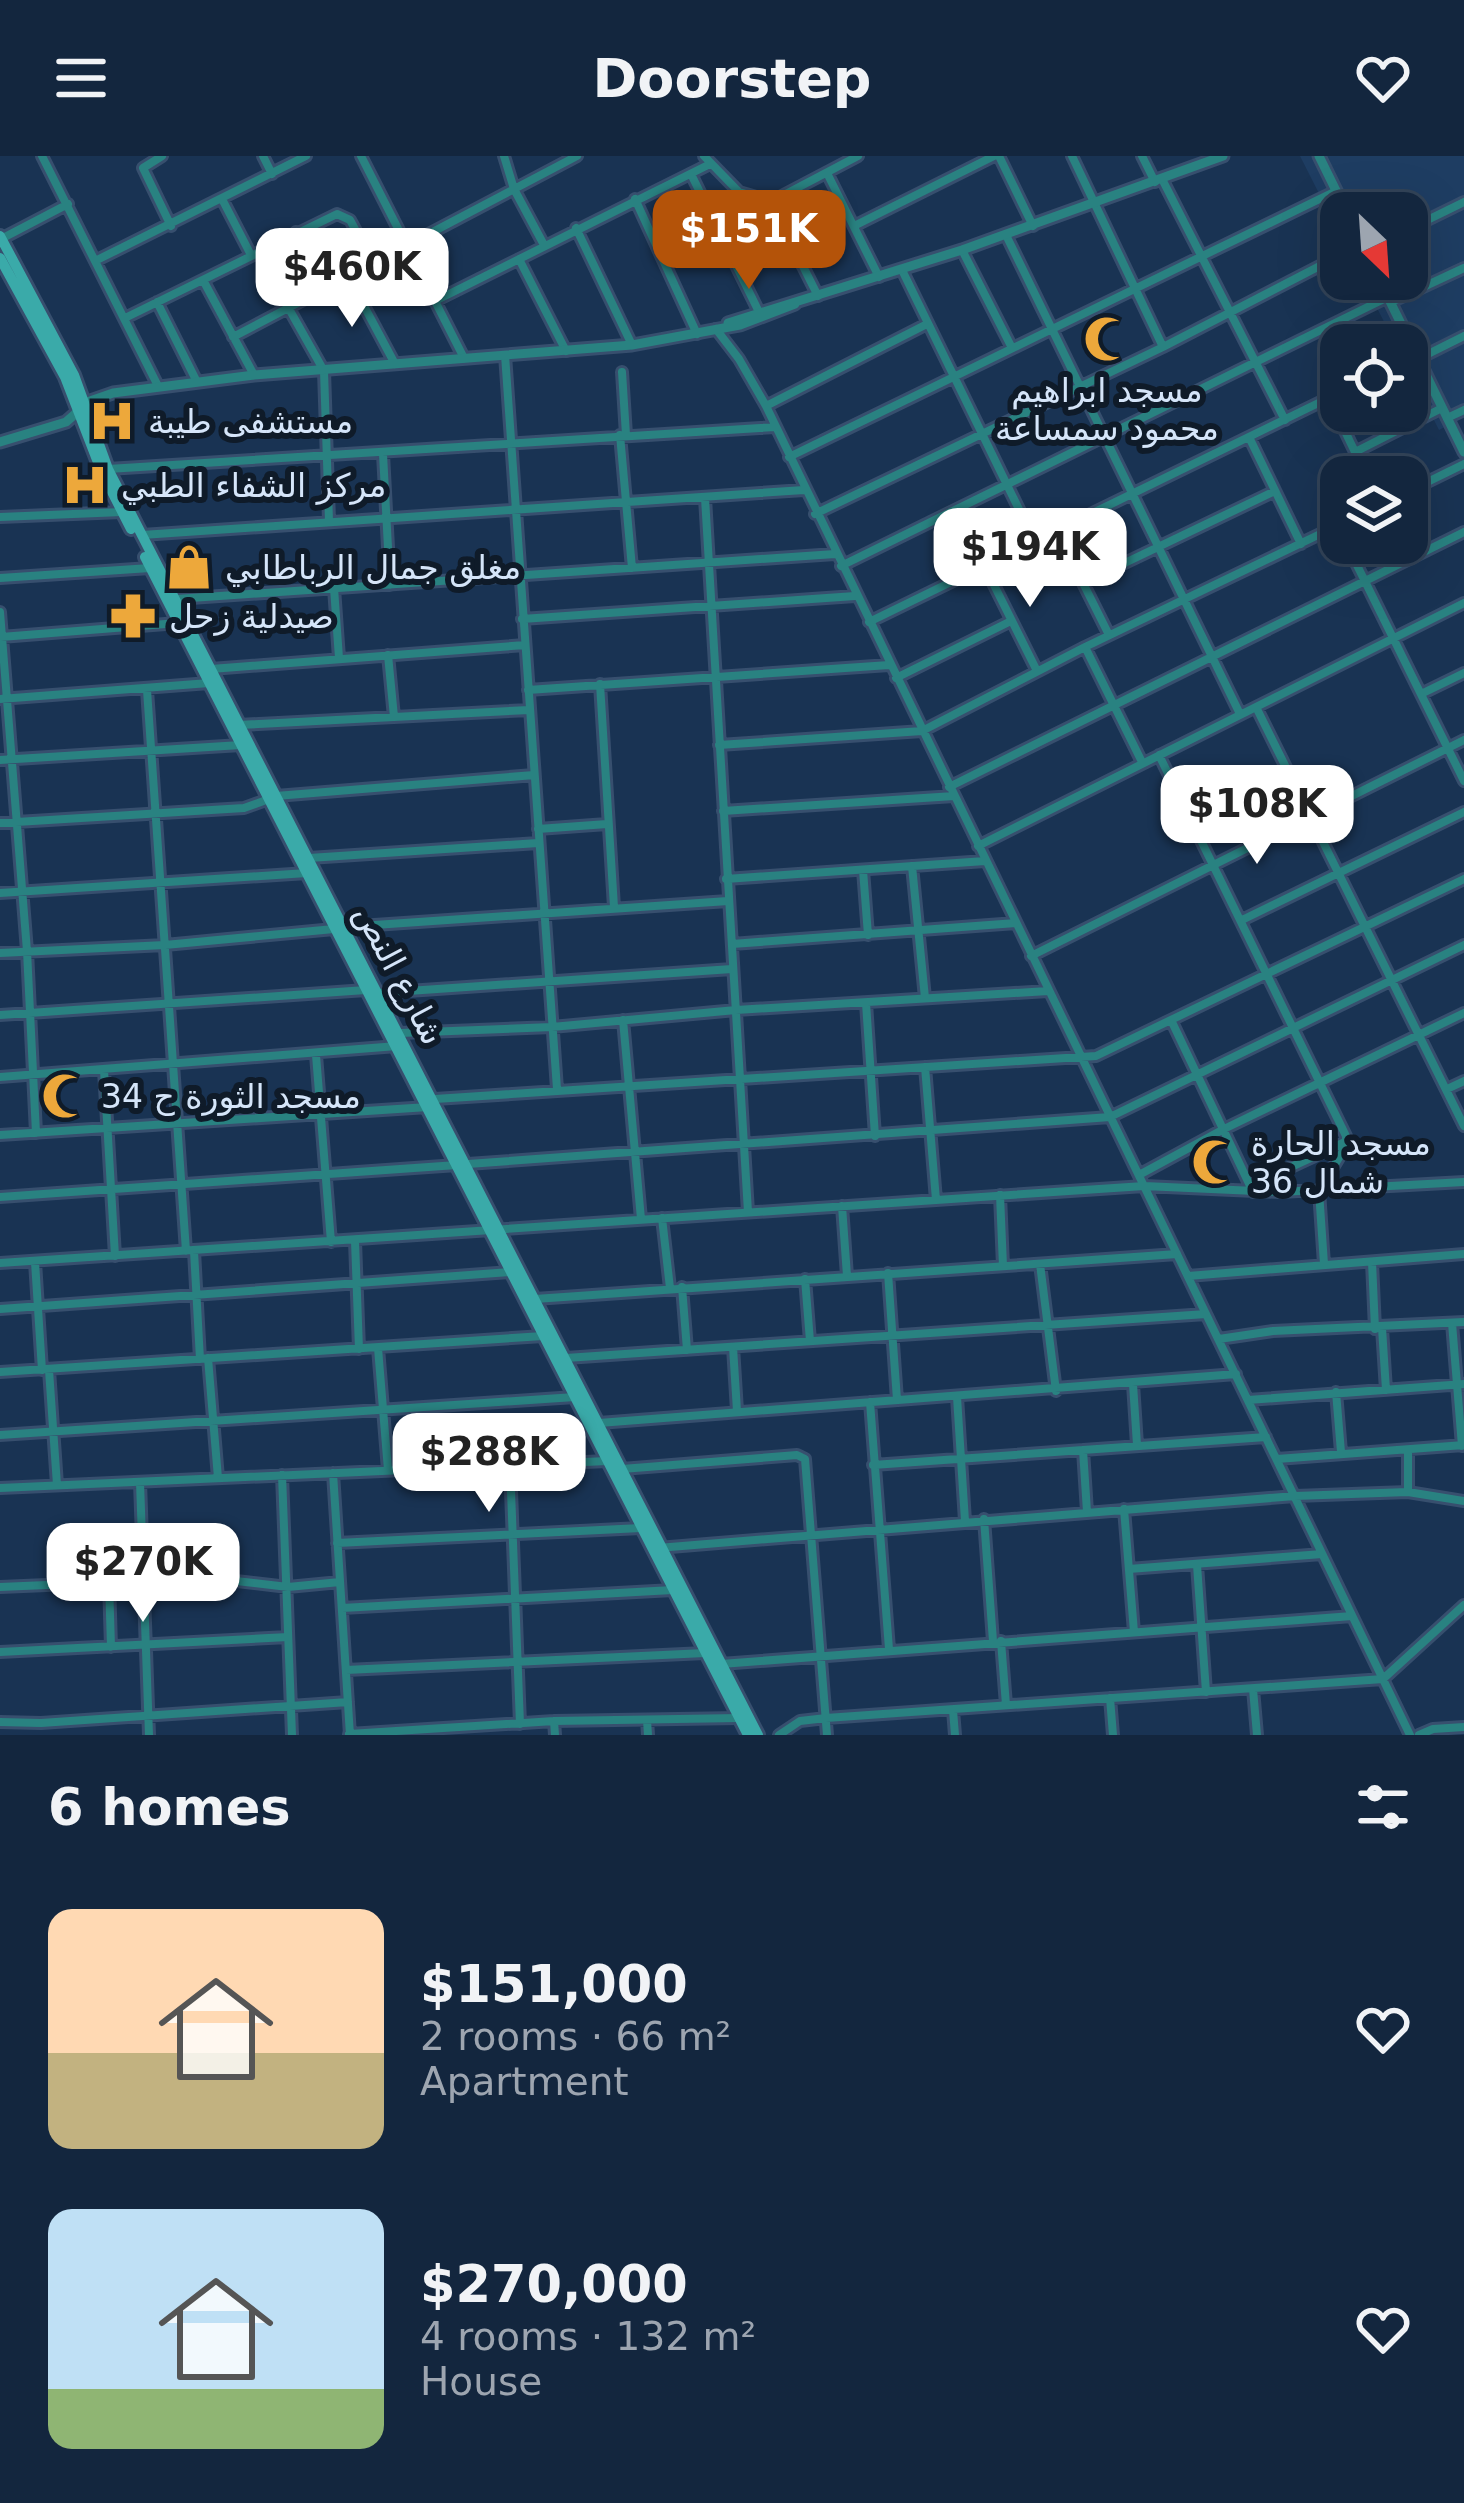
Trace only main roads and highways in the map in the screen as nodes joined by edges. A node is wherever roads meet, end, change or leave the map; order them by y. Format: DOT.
graph roads {
  1 [pos="1,237"];
  2 [pos="0,258"];
  3 [pos="20,284"];
  4 [pos="80,410"];
  5 [pos="273,798"];
  6 [pos="340,928"];
  7 [pos="495,1229"];
  8 [pos="657,1548"];
  9 [pos="748,1735"];
  10 [pos="758,1735"];
  1 -- 3 [label="main road, شارع النص"];
  2 -- 3 [label="main road, شارع النص"];
  3 -- 4 [label="main road, شارع النص"];
  4 -- 5 [label="main road, شارع النص"];
  4 -- 5 [label="main road, شارع النص"];
  5 -- 6 [label="main road, شارع النص"];
  5 -- 6 [label="main road, شارع النص"];
  6 -- 7 [label="main road, شارع النص"];
  7 -- 8 [label="main road, شارع النص"];
  7 -- 8 [label="main road, شارع النص"];
  8 -- 9 [label="main road, شارع النص"];
  8 -- 10 [label="main road, شارع النص"];
}
